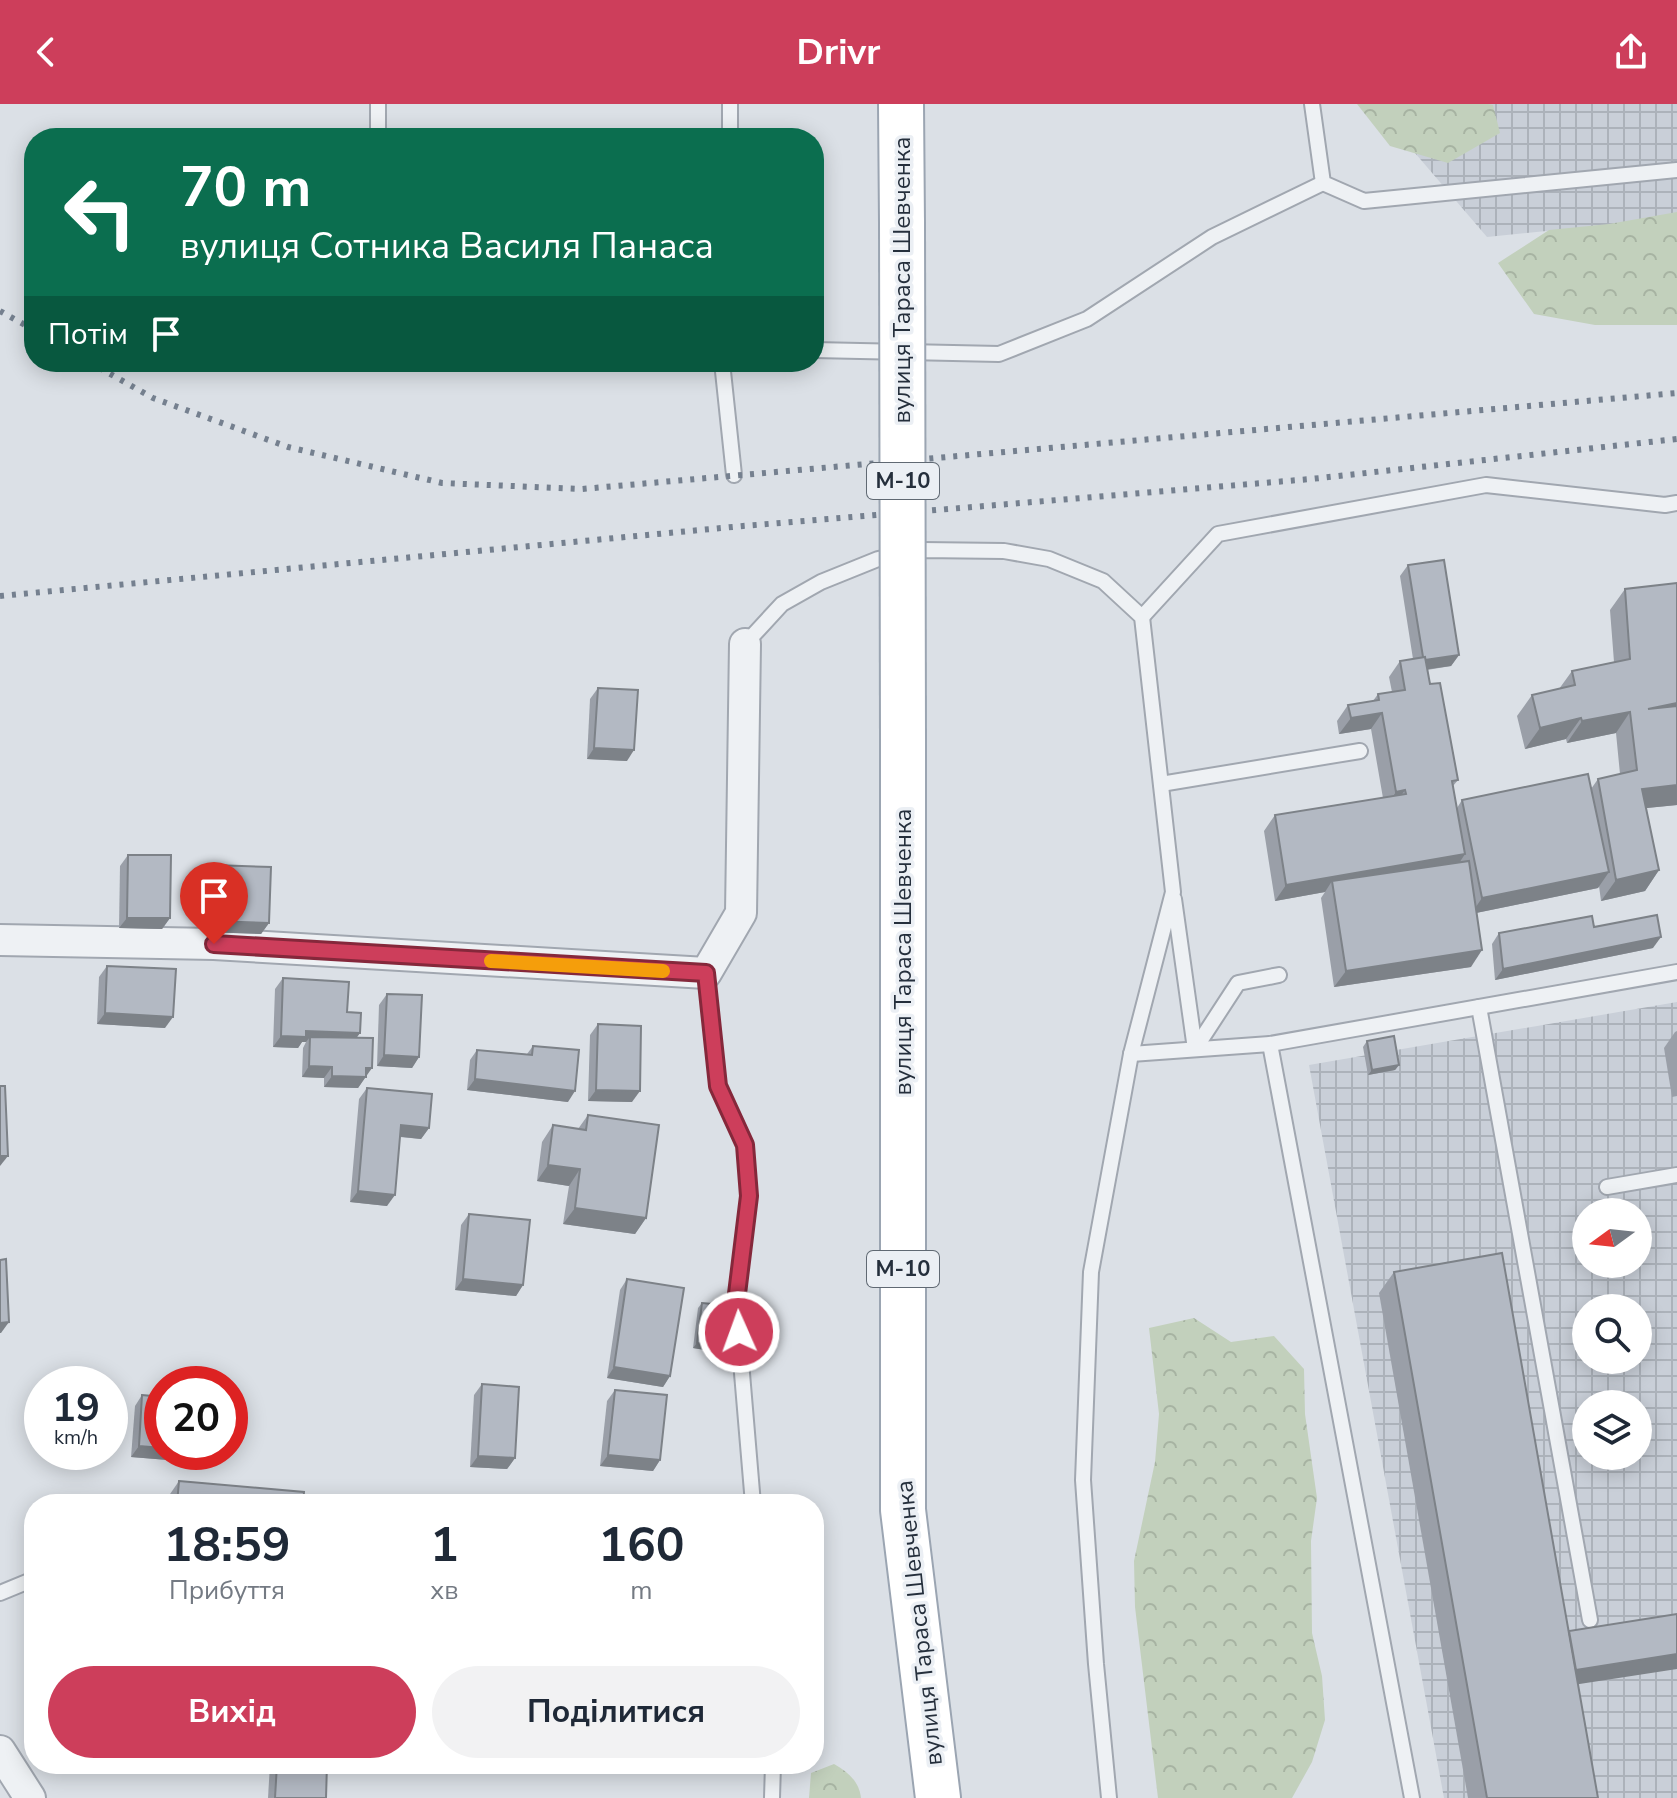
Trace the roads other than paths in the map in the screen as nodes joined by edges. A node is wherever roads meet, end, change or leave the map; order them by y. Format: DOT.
graph roads {
  1 [pos="378,104"];
  2 [pos="730,104"];
  3 [pos="901,104"];
  4 [pos="1312,104"];
  5 [pos="378,128"];
  6 [pos="730,128"];
  7 [pos="1677,170"];
  8 [pos="1323,183"];
  9 [pos="824,350"];
  10 [pos="723,372"];
  11 [pos="734,475"];
  12 [pos="1677,503"];
  13 [pos="1142,617"];
  14 [pos="745,644"];
  15 [pos="1360,751"];
  16 [pos="1161,784"];
  17 [pos="1173,892"];
  18 [pos="0,940"];
  19 [pos="1677,972"];
  20 [pos="706,973"];
  21 [pos="1279,975"];
  22 [pos="1479,1007"];
  23 [pos="1270,1044"];
  24 [pos="1195,1049"];
  25 [pos="1131,1054"];
  26 [pos="1677,1175"];
  27 [pos="1607,1187"];
  28 [pos="752,1494"];
  29 [pos="24,1583"];
  30 [pos="0,1593"];
  31 [pos="1590,1620"];
  32 [pos="0,1751"];
  33 [pos="773,1774"];
  34 [pos="30,1798"];
  35 [pos="772,1798"];
  36 [pos="938,1798"];
  37 [pos="1109,1798"];
  38 [pos="1412,1798"];
  1 -- 5 [label="lane"];
  2 -- 6 [label="lane"];
  3 -- 36 [label="main road, вулиця Тараса Шевченка / М-10, bridge"];
  4 -- 8 [label="lane"];
  7 -- 8 [label="lane"];
  8 -- 9 [label="lane"];
  10 -- 11 [label="lane"];
  12 -- 13 [label="lane"];
  13 -- 14 [label="lane"];
  13 -- 16 [label="lane"];
  14 -- 20 [label="street"];
  15 -- 16 [label="lane"];
  16 -- 17 [label="lane"];
  17 -- 24 [label="lane"];
  17 -- 25 [label="lane"];
  18 -- 20 [label="street"];
  19 -- 22 [label="lane"];
  20 -- 28 [label="lane"];
  21 -- 24 [label="lane"];
  22 -- 23 [label="lane"];
  22 -- 31 [label="lane"];
  23 -- 24 [label="lane"];
  23 -- 38 [label="lane"];
  24 -- 25 [label="lane"];
  25 -- 37 [label="lane"];
  26 -- 27 [label="lane"];
  29 -- 30 [label="lane"];
  32 -- 34 [label="street"];
  33 -- 35 [label="lane"];
}
